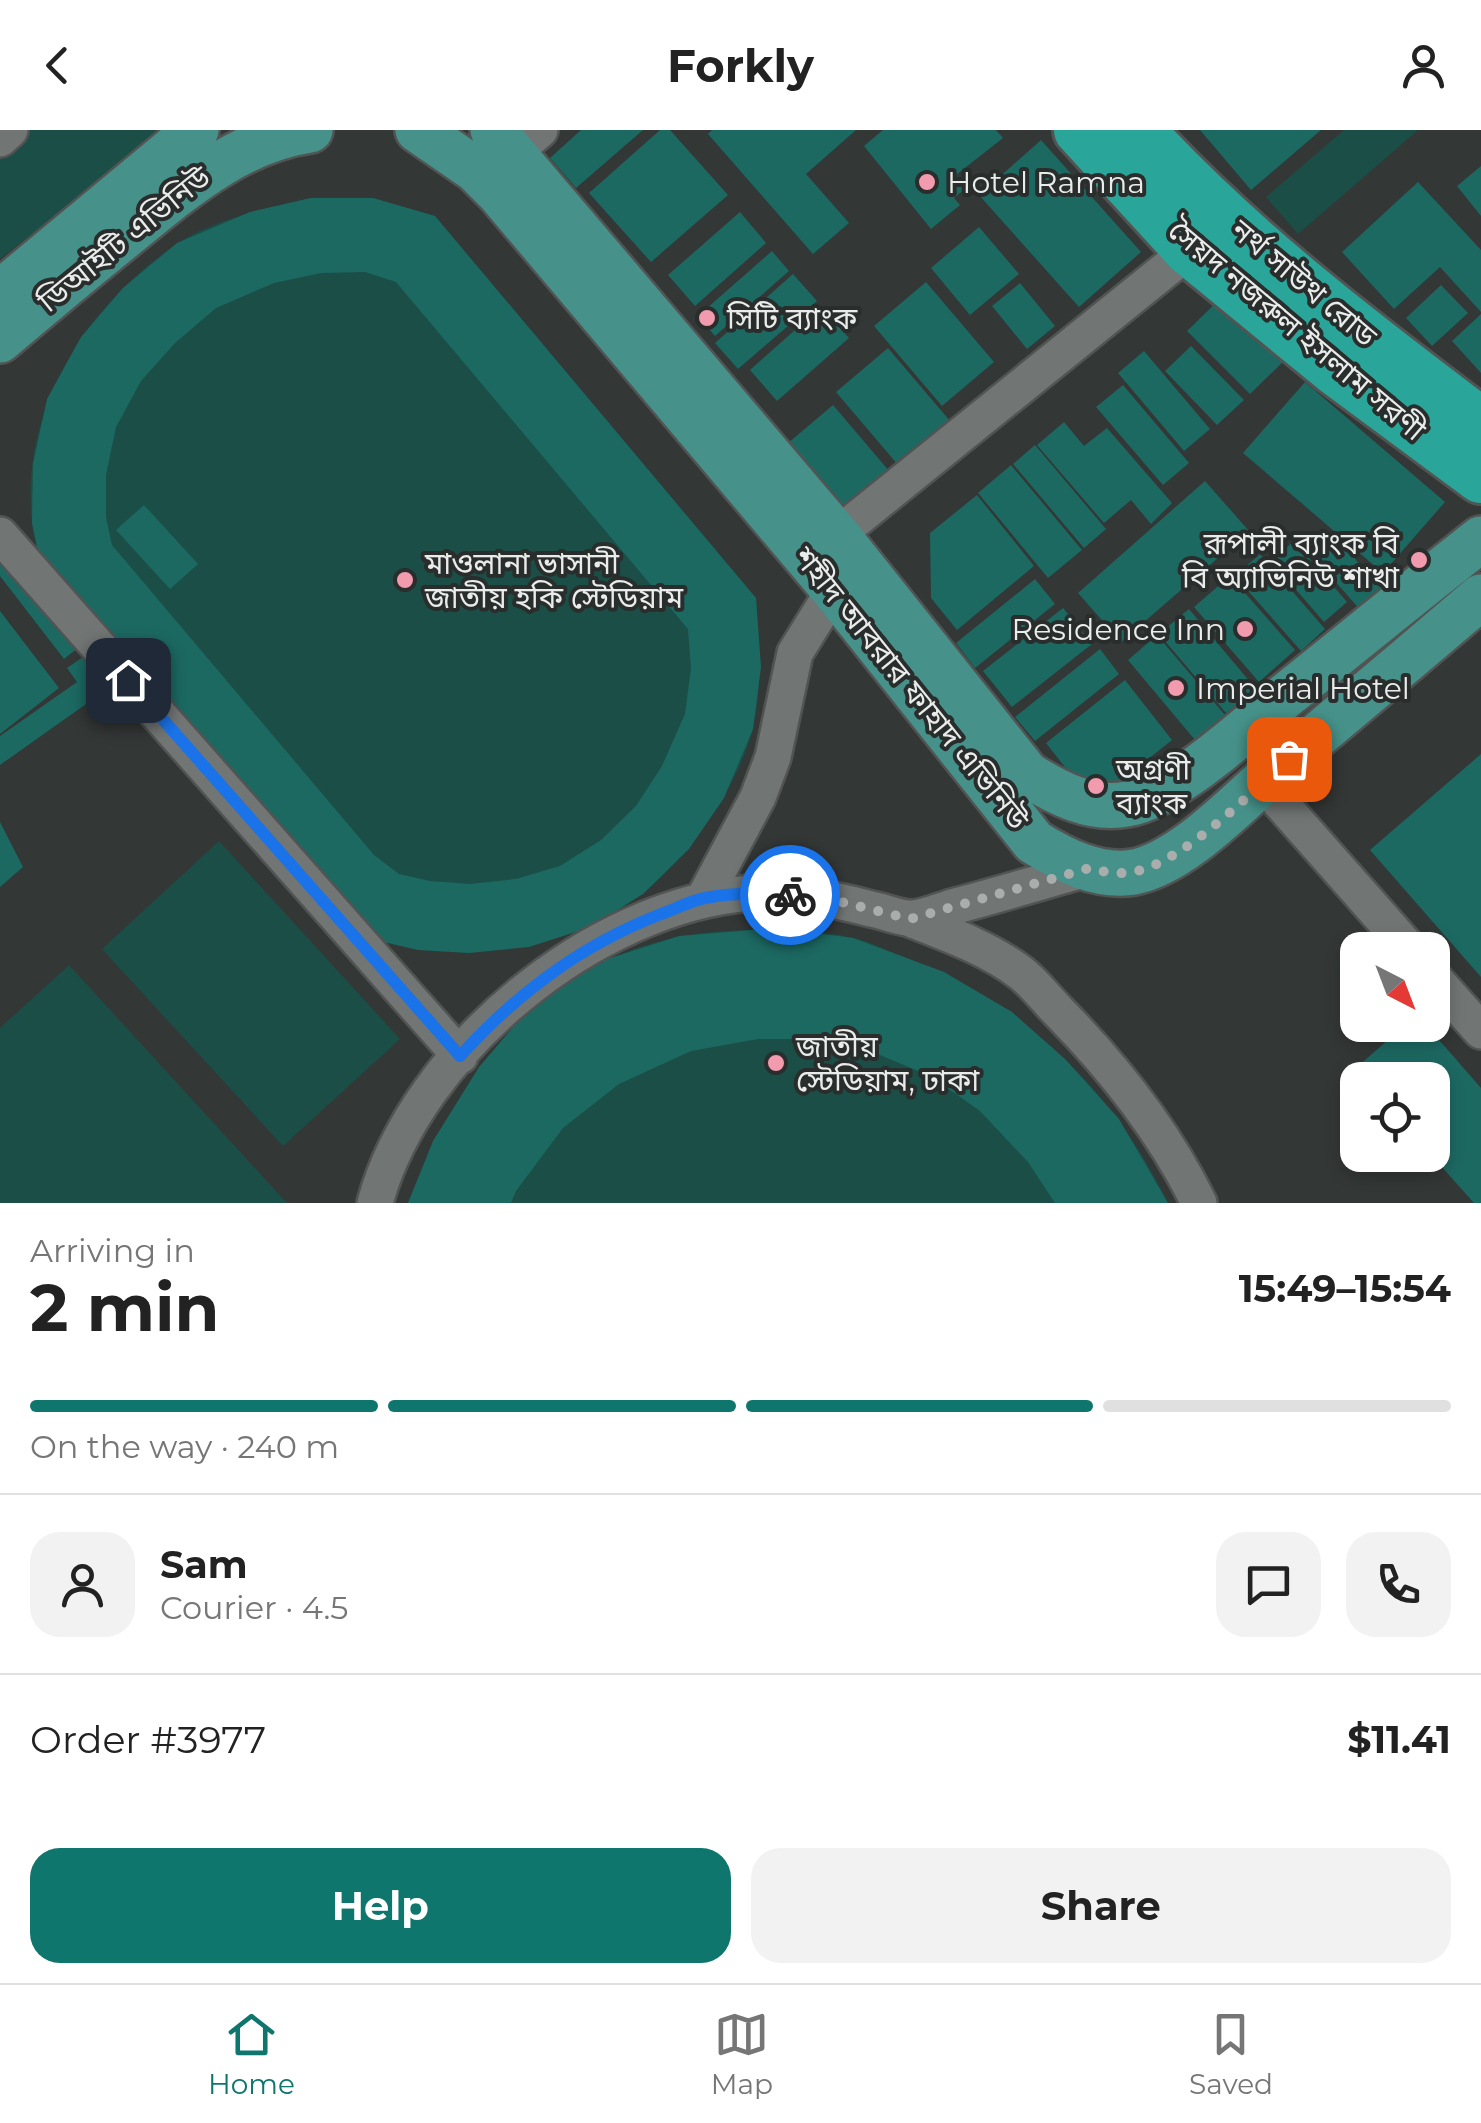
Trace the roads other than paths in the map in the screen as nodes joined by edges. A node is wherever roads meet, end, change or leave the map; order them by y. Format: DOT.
graph roads {
  1 [pos="10,130"];
  2 [pos="196,130"];
  3 [pos="310,130"];
  4 [pos="418,130"];
  5 [pos="1080,130"];
  6 [pos="1138,130"];
  7 [pos="515,138"];
  8 [pos="0,140"];
  9 [pos="1207,232"];
  10 [pos="0,293"];
  11 [pos="0,340"];
  12 [pos="1481,424"];
  13 [pos="1481,478"];
  14 [pos="0,535"];
  15 [pos="838,535"];
  16 [pos="1481,539"];
  17 [pos="834,590"];
  18 [pos="1481,598"];
  19 [pos="1262,782"];
  20 [pos="1090,868"];
  21 [pos="704,898"];
  22 [pos="910,919"];
  23 [pos="1394,932"];
  24 [pos="1450,996"];
  25 [pos="1481,1030"];
  26 [pos="460,1056"];
  27 [pos="375,1203"];
  28 [pos="1199,1203"];
  1 -- 8 [label="street"];
  2 -- 10 [label="main road, ডিআইটি এভিনিউ"];
  3 -- 11 [label="main road, ডিআইটি এভিনিউ"];
  4 -- 17 [label="main road, শহীদ আবরার ফাহাদ এভিনিউ"];
  5 -- 9 [label="highway, সৈয়দ নজরুল ইসলাম সরণী"];
  6 -- 9 [label="highway, নর্থ সাউথ রোড"];
  7 -- 15 [label="main road, শহীদ আবরার ফাহাদ এভিনিউ"];
  9 -- 12 [label="highway, নর্থ সাউথ রোড"];
  9 -- 13 [label="highway, সৈয়দ নজরুল ইসলাম সরণী"];
  9 -- 15 [label="street"];
  14 -- 26 [label="street"];
  15 -- 16 [label="main road, শহীদ আবরার ফাহাদ এভিনিউ"];
  17 -- 20 [label="main road, শহীদ আবরার ফাহাদ এভিনিউ"];
  17 -- 21 [label="street"];
  18 -- 19 [label="main road, শহীদ আবরার ফাহাদ এভিনিউ"];
  19 -- 20 [label="main road, শহীদ আবরার ফাহাদ এভিনিউ"];
  19 -- 23 [label="street"];
  20 -- 22 [label="street"];
  21 -- 22 [label="street"];
  21 -- 26 [label="street"];
  22 -- 28 [label="street"];
  24 -- 25 [label="street"];
  26 -- 27 [label="street"];
}
